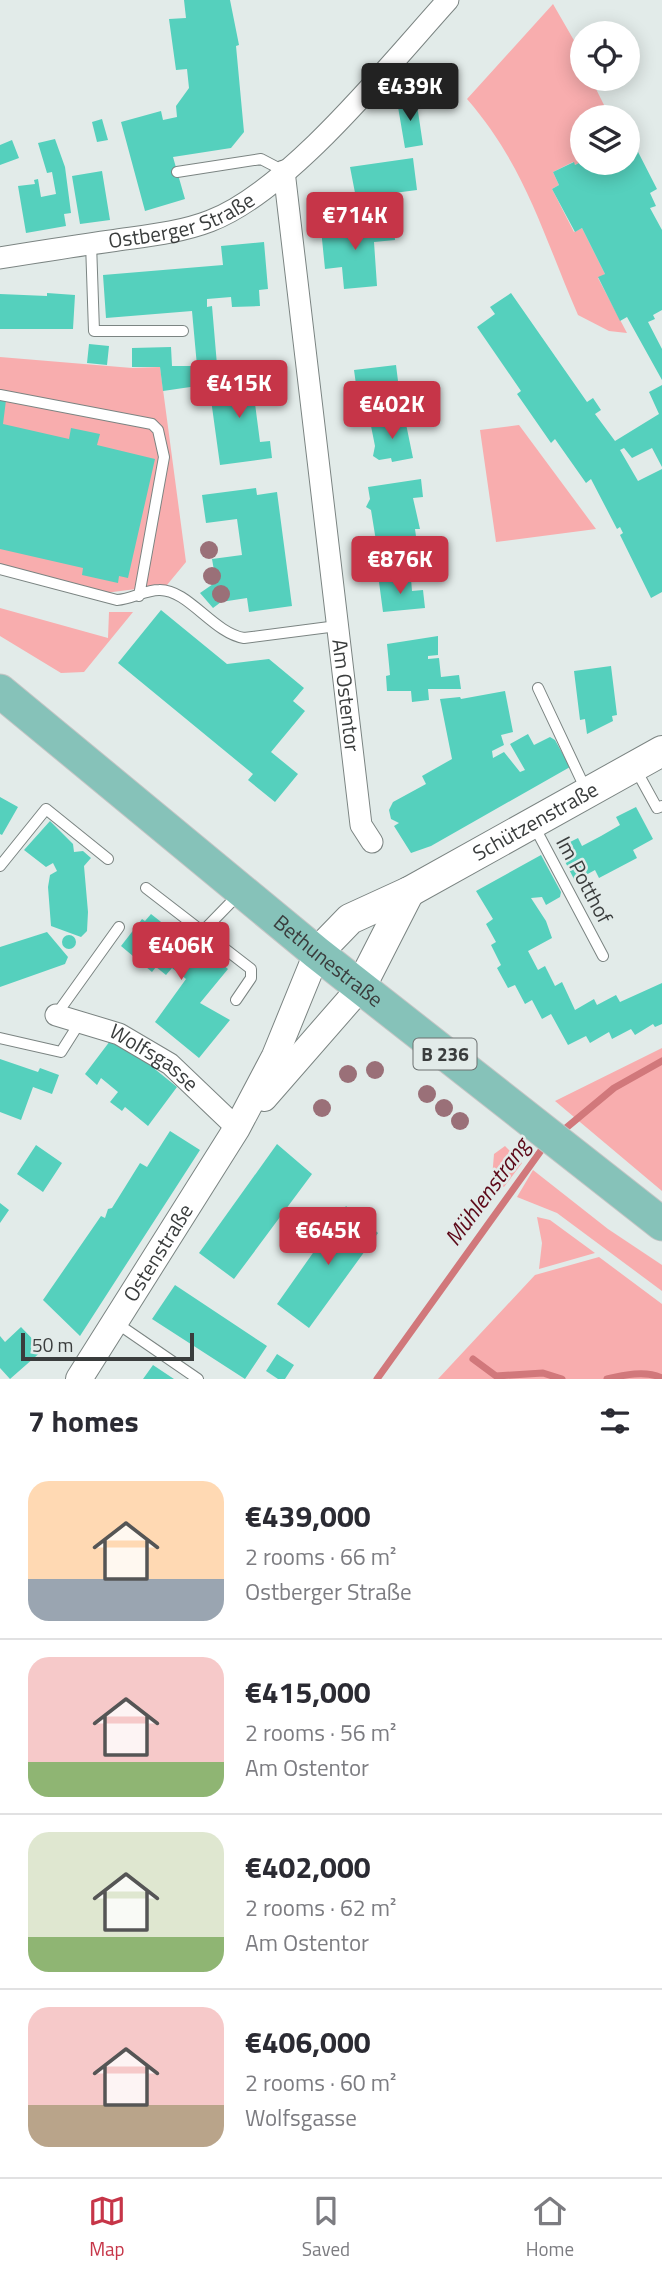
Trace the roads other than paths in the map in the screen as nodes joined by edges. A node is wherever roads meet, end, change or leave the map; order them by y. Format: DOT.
graph roads {
  1 [pos="447,0"];
  2 [pos="284,171"];
  3 [pos="177,172"];
  4 [pos="91,243"];
  5 [pos="0,258"];
  6 [pos="183,331"];
  7 [pos="0,395"];
  8 [pos="0,569"];
  9 [pos="139,596"];
  10 [pos="337,626"];
  11 [pos="538,688"];
  12 [pos="0,691"];
  13 [pos="662,751"];
  14 [pos="634,765"];
  15 [pos="586,790"];
  16 [pos="662,806"];
  17 [pos="531,822"];
  18 [pos="373,842"];
  19 [pos="108,859"];
  20 [pos="0,866"];
  21 [pos="146,888"];
  22 [pos="242,891"];
  23 [pos="409,892"];
  24 [pos="119,928"];
  25 [pos="202,932"];
  26 [pos="317,953"];
  27 [pos="603,956"];
  28 [pos="360,988"];
  29 [pos="236,1000"];
  30 [pos="57,1015"];
  31 [pos="80,1022"];
  32 [pos="0,1038"];
  33 [pos="237,1128"];
  34 [pos="662,1224"];
  35 [pos="115,1322"];
  36 [pos="79,1379"];
  37 [pos="198,1379"];
  1 -- 2 [label="street, Ostberger Straße"];
  2 -- 3 [label="lane"];
  2 -- 4 [label="street, Ostberger Straße"];
  2 -- 10 [label="street, Am Ostentor"];
  4 -- 5 [label="street, Ostberger Straße"];
  4 -- 6 [label="lane"];
  7 -- 9 [label="lane"];
  8 -- 9 [label="lane"];
  9 -- 10 [label="lane"];
  10 -- 18 [label="street, Am Ostentor"];
  11 -- 15 [label="lane"];
  12 -- 22 [label="main road, Bethunestraße / B 236"];
  13 -- 14 [label="main road, Schützenstraße"];
  14 -- 15 [label="main road, Schützenstraße"];
  14 -- 16 [label="lane"];
  15 -- 17 [label="main road, Schützenstraße"];
  17 -- 23 [label="main road, Schützenstraße"];
  17 -- 27 [label="lane, Im Potthof"];
  19 -- 20 [label="lane"];
  21 -- 25 [label="lane"];
  22 -- 25 [label="lane"];
  22 -- 26 [label="main road, Bethunestraße / B 236"];
  23 -- 26 [label="main road, Schützenstraße"];
  23 -- 28 [label="main road"];
  24 -- 30 [label="lane"];
  25 -- 29 [label="lane"];
  26 -- 28 [label="main road, Bethunestraße / B 236"];
  26 -- 33 [label="street, Ostenstraße"];
  28 -- 33 [label="street, Ostenstraße"];
  28 -- 34 [label="main road, Bethunestraße / B 236"];
  30 -- 31 [label="street, Wolfsgasse"];
  31 -- 32 [label="lane"];
  31 -- 33 [label="street, Wolfsgasse"];
  33 -- 35 [label="street, Ostenstraße"];
  35 -- 36 [label="street, Ostenstraße"];
  35 -- 37 [label="lane"];
}
